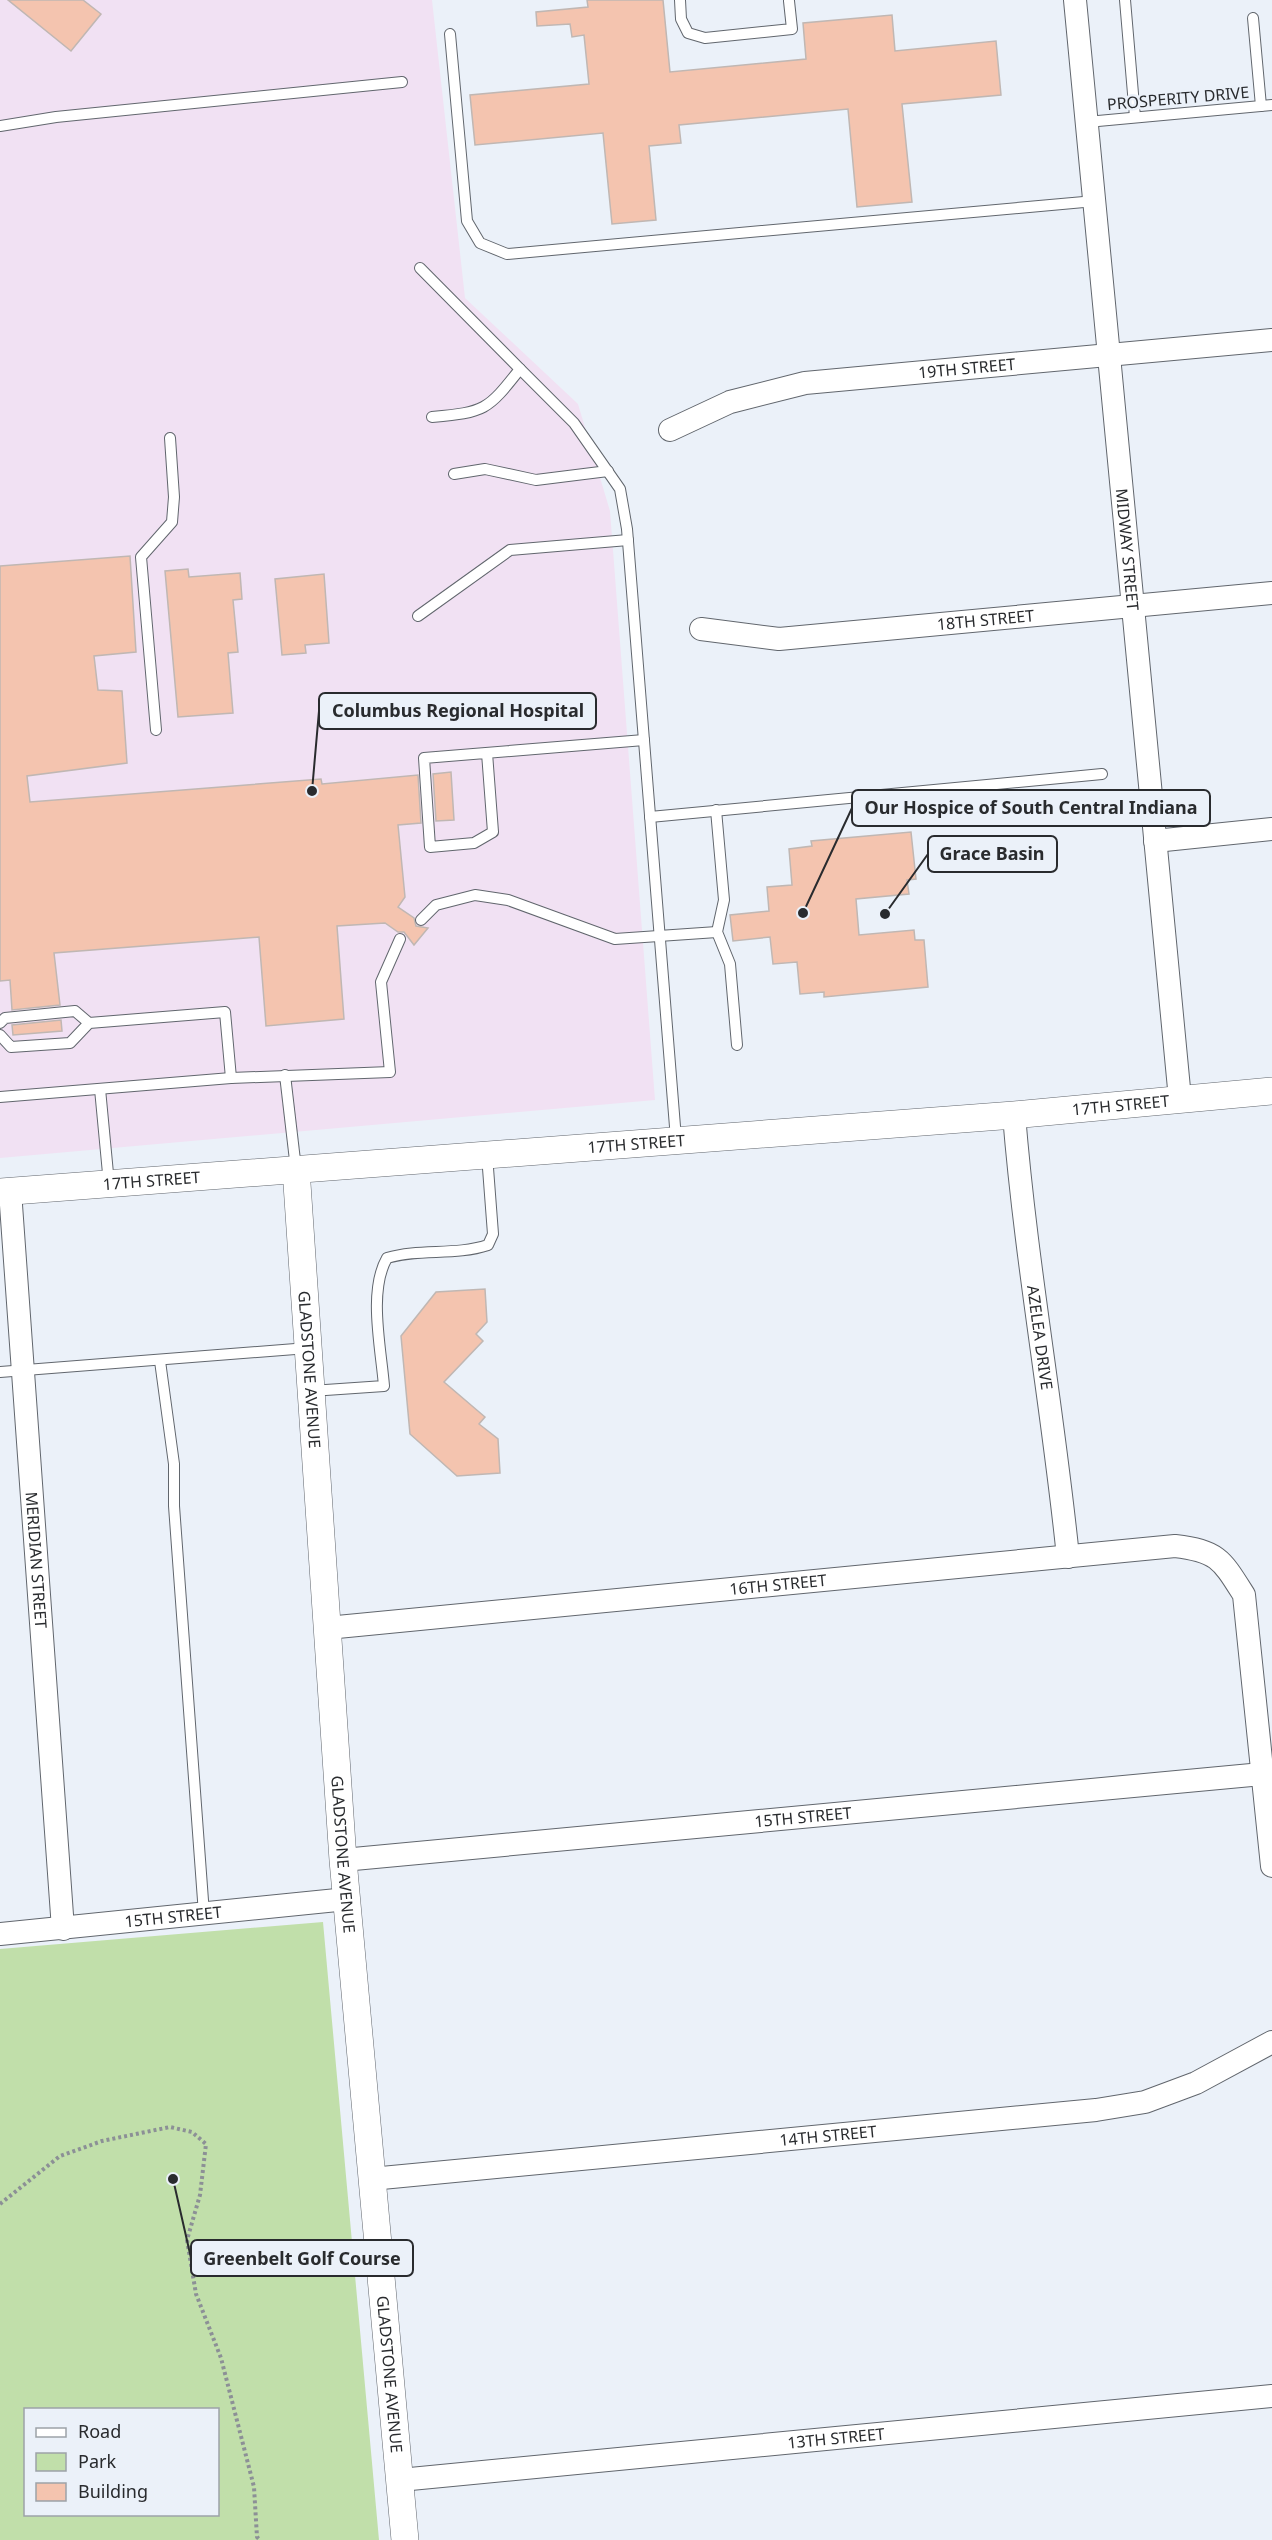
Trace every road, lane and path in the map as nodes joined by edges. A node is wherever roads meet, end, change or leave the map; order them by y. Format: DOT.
graph roads {
  1 [pos="680,0"];
  2 [pos="789,0"];
  3 [pos="797,0"];
  4 [pos="1075,0"];
  5 [pos="1125,0"];
  6 [pos="1253,18"];
  7 [pos="450,34"];
  8 [pos="402,82"];
  9 [pos="1267,105"];
  10 [pos="1135,117"];
  11 [pos="1088,122"];
  12 [pos="0,126"];
  13 [pos="1095,201"];
  14 [pos="420,268"];
  15 [pos="1272,340"];
  16 [pos="1110,356"];
  17 [pos="520,369"];
  18 [pos="432,417"];
  19 [pos="670,430"];
  20 [pos="170,438"];
  21 [pos="608,471"];
  22 [pos="454,474"];
  23 [pos="628,540"];
  24 [pos="1272,592"];
  25 [pos="1133,606"];
  26 [pos="418,616"];
  27 [pos="701,629"];
  28 [pos="156,730"];
  29 [pos="644,740"];
  30 [pos="487,753"];
  31 [pos="1102,774"];
  32 [pos="716,810"];
  33 [pos="650,816"];
  34 [pos="1272,829"];
  35 [pos="1155,841"];
  36 [pos="421,920"];
  37 [pos="717,932"];
  38 [pos="659,936"];
  39 [pos="400,939"];
  40 [pos="0,1023"];
  41 [pos="89,1023"];
  42 [pos="0,1035"];
  43 [pos="737,1045"];
  44 [pos="285,1075"];
  45 [pos="231,1078"];
  46 [pos="100,1089"];
  47 [pos="1272,1091"];
  48 [pos="0,1097"];
  49 [pos="1180,1100"];
  50 [pos="1014,1115"];
  51 [pos="676,1140"];
  52 [pos="487,1155"];
  53 [pos="296,1169"];
  54 [pos="109,1184"];
  55 [pos="5,1192"];
  56 [pos="308,1348"];
  57 [pos="160,1361"];
  58 [pos="23,1371"];
  59 [pos="0,1372"];
  60 [pos="310,1391"];
  61 [pos="1068,1557"];
  62 [pos="327,1628"];
  63 [pos="1262,1774"];
  64 [pos="343,1860"];
  65 [pos="1272,1866"];
  66 [pos="347,1899"];
  67 [pos="204,1914"];
  68 [pos="63,1929"];
  69 [pos="0,1934"];
  70 [pos="1272,2042"];
  71 [pos="371,2179"];
  72 [pos="0,2204"];
  73 [pos="1272,2396"];
  74 [pos="400,2480"];
  75 [pos="260,2540"];
  76 [pos="405,2540"];
  1 -- 2 [label="lane"];
  2 -- 3 [label="lane"];
  4 -- 11 [label="street, MIDWAY STREET"];
  5 -- 10 [label="lane"];
  6 -- 9 [label="lane"];
  7 -- 13 [label="lane"];
  8 -- 12 [label="lane"];
  9 -- 10 [label="lane, PROSPERITY DRIVE"];
  10 -- 11 [label="lane, PROSPERITY DRIVE"];
  11 -- 13 [label="street, MIDWAY STREET"];
  13 -- 16 [label="street, MIDWAY STREET"];
  14 -- 17 [label="lane"];
  15 -- 16 [label="street, 19TH STREET"];
  16 -- 19 [label="street, 19TH STREET"];
  16 -- 25 [label="street, MIDWAY STREET"];
  17 -- 18 [label="lane"];
  17 -- 21 [label="lane"];
  20 -- 28 [label="lane"];
  21 -- 22 [label="lane"];
  21 -- 23 [label="lane"];
  23 -- 26 [label="lane"];
  23 -- 29 [label="lane"];
  24 -- 25 [label="street, 18TH STREET"];
  25 -- 27 [label="street, 18TH STREET"];
  25 -- 35 [label="street, MIDWAY STREET"];
  29 -- 30 [label="lane"];
  29 -- 33 [label="lane"];
  30 -- 30 [label="lane"];
  31 -- 32 [label="lane"];
  32 -- 33 [label="lane"];
  32 -- 37 [label="lane"];
  33 -- 38 [label="lane"];
  34 -- 35 [label="street"];
  35 -- 49 [label="street, MIDWAY STREET"];
  36 -- 38 [label="lane"];
  37 -- 38 [label="lane"];
  37 -- 43 [label="lane"];
  38 -- 51 [label="lane"];
  39 -- 44 [label="lane"];
  40 -- 41 [label="lane"];
  41 -- 42 [label="lane"];
  41 -- 45 [label="lane"];
  44 -- 45 [label="lane"];
  44 -- 53 [label="lane"];
  45 -- 46 [label="lane"];
  46 -- 48 [label="lane"];
  46 -- 54 [label="lane"];
  47 -- 49 [label="street, 17TH STREET"];
  49 -- 50 [label="street, 17TH STREET"];
  50 -- 51 [label="street, 17TH STREET"];
  50 -- 61 [label="street, AZELEA DRIVE"];
  51 -- 52 [label="street, 17TH STREET"];
  52 -- 53 [label="street, 17TH STREET"];
  52 -- 60 [label="lane"];
  53 -- 54 [label="street, 17TH STREET"];
  53 -- 56 [label="street, GLADSTONE AVENUE"];
  54 -- 55 [label="street, 17TH STREET"];
  55 -- 58 [label="street, MERIDIAN STREET"];
  56 -- 57 [label="lane"];
  56 -- 60 [label="street, GLADSTONE AVENUE"];
  57 -- 58 [label="lane"];
  57 -- 67 [label="lane"];
  58 -- 59 [label="lane"];
  58 -- 68 [label="street, MERIDIAN STREET"];
  60 -- 62 [label="street, GLADSTONE AVENUE"];
  61 -- 62 [label="street, 16TH STREET"];
  61 -- 63 [label="street, 16TH STREET"];
  62 -- 64 [label="street, GLADSTONE AVENUE"];
  63 -- 64 [label="street, 15TH STREET"];
  63 -- 65 [label="street"];
  64 -- 66 [label="street, GLADSTONE AVENUE"];
  66 -- 67 [label="street, 15TH STREET"];
  66 -- 71 [label="street, GLADSTONE AVENUE"];
  67 -- 68 [label="street, 15TH STREET"];
  68 -- 69 [label="street, 15TH STREET"];
  70 -- 71 [label="street, 14TH STREET"];
  71 -- 74 [label="street, GLADSTONE AVENUE"];
  72 -- 75 [label="path"];
  73 -- 74 [label="street, 13TH STREET"];
  74 -- 76 [label="street, GLADSTONE AVENUE"];
}
